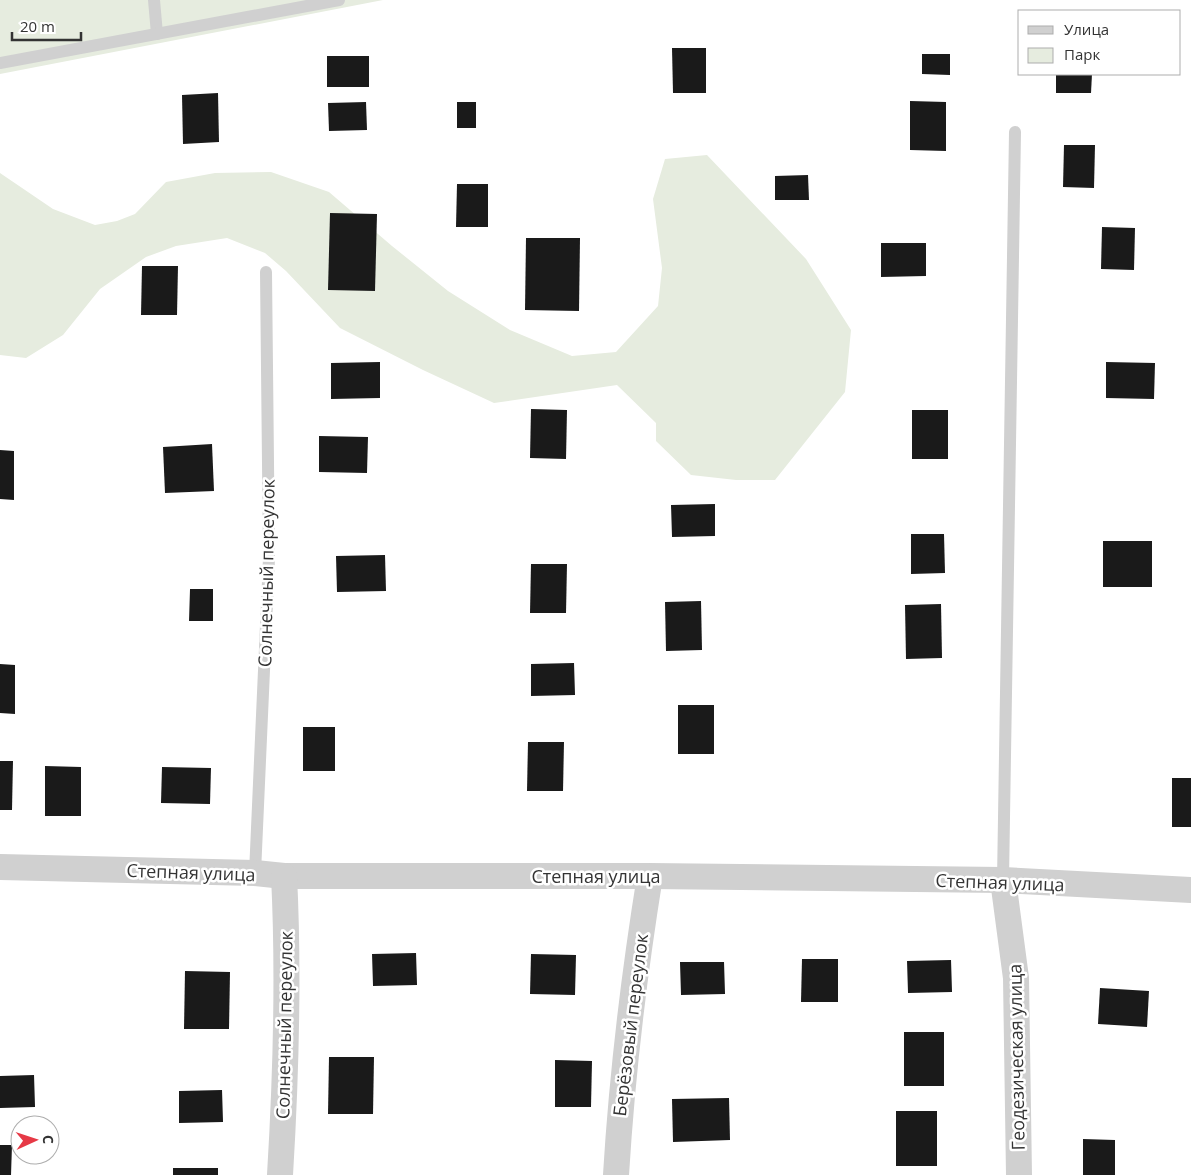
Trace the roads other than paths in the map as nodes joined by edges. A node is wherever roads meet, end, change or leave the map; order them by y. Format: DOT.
graph roads {
  1 [pos="154,0"];
  2 [pos="340,0"];
  3 [pos="157,34"];
  4 [pos="0,63"];
  5 [pos="1015,132"];
  6 [pos="266,272"];
  7 [pos="0,867"];
  8 [pos="255,873"];
  9 [pos="284,876"];
  10 [pos="650,876"];
  11 [pos="1003,880"];
  12 [pos="1191,890"];
  13 [pos="280,1175"];
  14 [pos="616,1175"];
  15 [pos="1018,1175"];
  1 -- 3 [label="lane"];
  2 -- 3 [label="lane"];
  3 -- 4 [label="lane"];
  5 -- 11 [label="lane"];
  6 -- 8 [label="lane, Солнечный переулок"];
  7 -- 8 [label="street, Степная улица"];
  8 -- 9 [label="street, Степная улица"];
  9 -- 10 [label="street, Степная улица"];
  9 -- 13 [label="street, Солнечный переулок"];
  10 -- 11 [label="street, Степная улица"];
  10 -- 14 [label="street, Берёзовый переулок"];
  11 -- 12 [label="street, Степная улица"];
  11 -- 15 [label="street, Геодезическая улица"];
}
